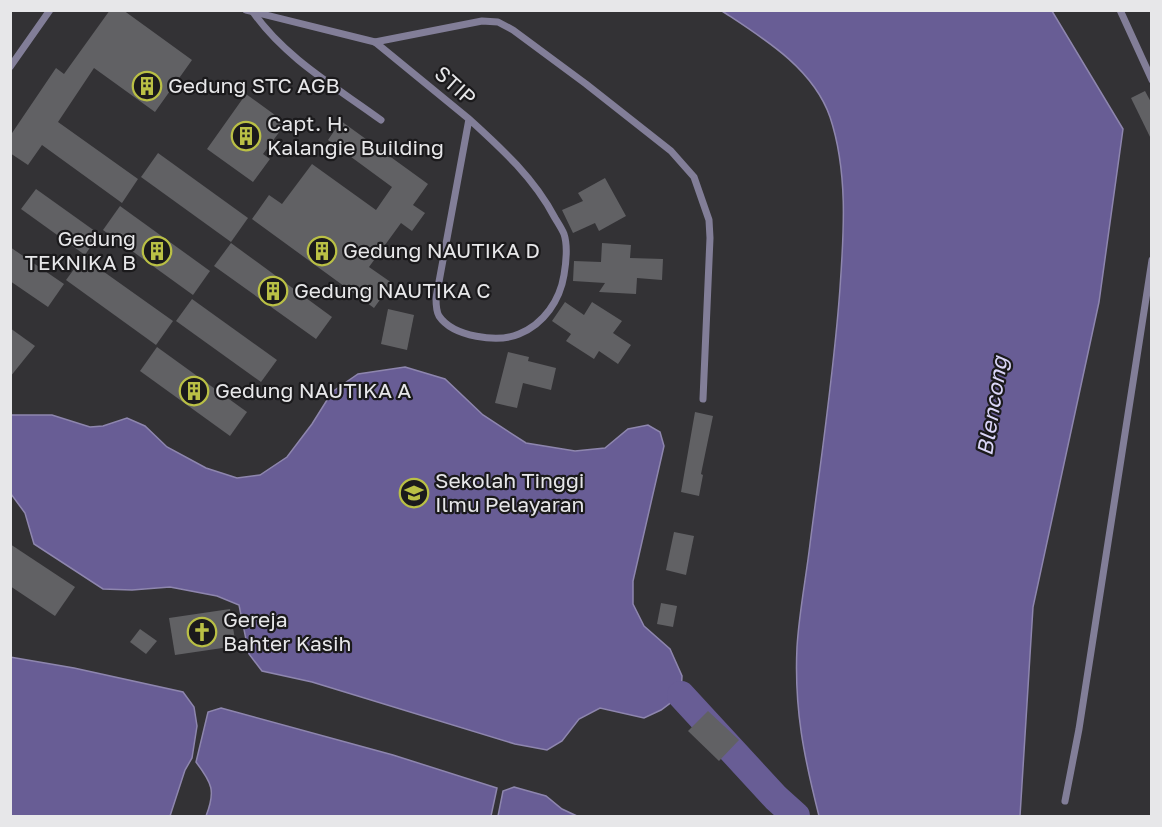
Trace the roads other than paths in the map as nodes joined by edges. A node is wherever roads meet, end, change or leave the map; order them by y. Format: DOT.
graph roads {
  1 [pos="50,10"];
  2 [pos="1120,10"];
  3 [pos="249,11"];
  4 [pos="375,42"];
  5 [pos="10,67"];
  6 [pos="1152,80"];
  7 [pos="469,119"];
  8 [pos="381,120"];
  9 [pos="1152,260"];
  10 [pos="703,399"];
  11 [pos="1065,801"];
  1 -- 5 [label="lane"];
  2 -- 6 [label="lane"];
  3 -- 4 [label="lane, STIP"];
  3 -- 8 [label="lane"];
  4 -- 7 [label="lane, STIP"];
  4 -- 10 [label="lane"];
  7 -- 7 [label="lane, STIP"];
  9 -- 11 [label="lane"];
}
